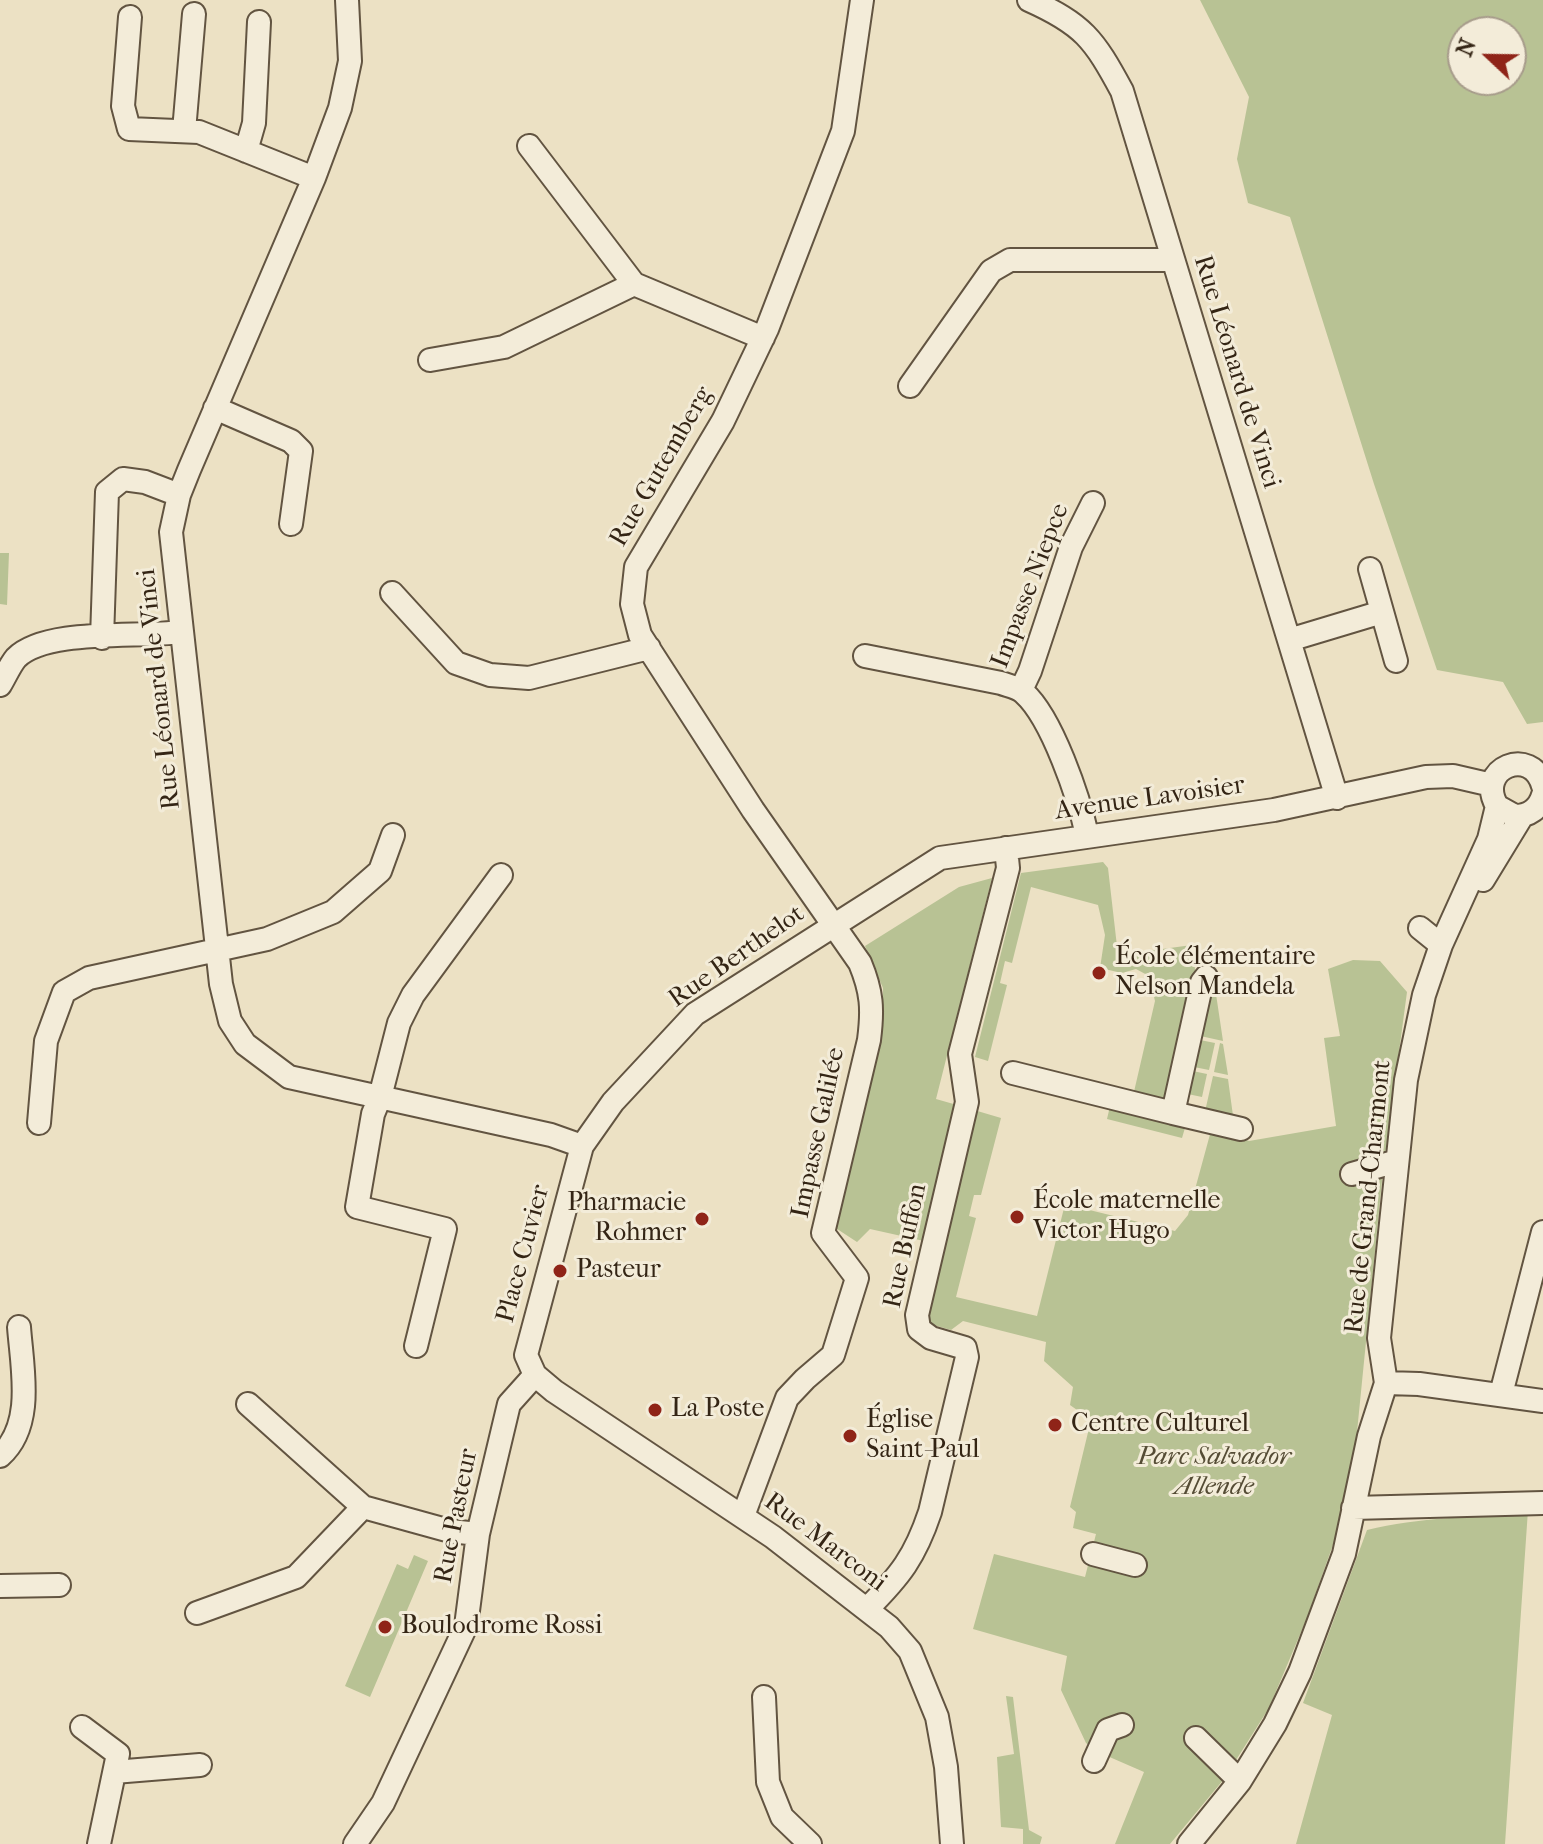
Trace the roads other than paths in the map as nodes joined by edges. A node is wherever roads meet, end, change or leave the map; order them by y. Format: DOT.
graph roads {
  1 [pos="347,0"];
  2 [pos="862,0"];
  3 [pos="1029,0"];
  4 [pos="194,14"];
  5 [pos="130,17"];
  6 [pos="259,22"];
  7 [pos="184,131"];
  8 [pos="529,146"];
  9 [pos="246,151"];
  10 [pos="314,178"];
  11 [pos="1172,260"];
  12 [pos="634,284"];
  13 [pos="763,338"];
  14 [pos="430,360"];
  15 [pos="910,386"];
  16 [pos="215,408"];
  17 [pos="179,495"];
  18 [pos="1093,503"];
  19 [pos="291,524"];
  20 [pos="1370,569"];
  21 [pos="392,593"];
  22 [pos="1382,612"];
  23 [pos="180,632"];
  24 [pos="102,638"];
  25 [pos="1289,640"];
  26 [pos="649,648"];
  27 [pos="865,656"];
  28 [pos="1396,661"];
  29 [pos="0,685"];
  30 [pos="1021,690"];
  31 [pos="1539,771"];
  32 [pos="1494,795"];
  33 [pos="1543,795"];
  34 [pos="1337,798"];
  35 [pos="1522,816"];
  36 [pos="393,835"];
  37 [pos="1087,835"];
  38 [pos="1006,848"];
  39 [pos="501,875"];
  40 [pos="832,925"];
  41 [pos="1420,928"];
  42 [pos="1441,945"];
  43 [pos="218,948"];
  44 [pos="1206,977"];
  45 [pos="1013,1073"];
  46 [pos="380,1097"];
  47 [pos="1173,1113"];
  48 [pos="39,1123"];
  49 [pos="1241,1129"];
  50 [pos="582,1146"];
  51 [pos="1397,1161"];
  52 [pos="1352,1174"];
  53 [pos="1543,1232"];
  54 [pos="19,1327"];
  55 [pos="416,1346"];
  56 [pos="535,1375"];
  57 [pos="1386,1383"];
  58 [pos="1501,1394"];
  59 [pos="1543,1401"];
  60 [pos="248,1404"];
  61 [pos="0,1456"];
  62 [pos="1543,1503"];
  63 [pos="363,1507"];
  64 [pos="1353,1508"];
  65 [pos="743,1516"];
  66 [pos="478,1534"];
  67 [pos="1093,1554"];
  68 [pos="1135,1565"];
  69 [pos="59,1585"];
  70 [pos="0,1586"];
  71 [pos="867,1609"];
  72 [pos="197,1613"];
  73 [pos="764,1697"];
  74 [pos="1122,1725"];
  75 [pos="82,1727"];
  76 [pos="1196,1738"];
  77 [pos="1094,1761"];
  78 [pos="200,1765"];
  79 [pos="114,1772"];
  80 [pos="1240,1781"];
  81 [pos="99,1844"];
  82 [pos="355,1844"];
  83 [pos="810,1844"];
  84 [pos="952,1844"];
  85 [pos="1189,1844"];
  1 -- 10 [label="street, Rue Léonard de Vinci"];
  2 -- 13 [label="street, Rue Gutemberg"];
  3 -- 11 [label="street, Rue Léonard de Vinci"];
  4 -- 7 [label="street"];
  5 -- 7 [label="street"];
  6 -- 9 [label="street"];
  7 -- 9 [label="street"];
  8 -- 12 [label="street"];
  9 -- 10 [label="street"];
  10 -- 16 [label="street, Rue Léonard de Vinci"];
  11 -- 15 [label="street"];
  11 -- 25 [label="street, Rue Léonard de Vinci"];
  12 -- 13 [label="street"];
  12 -- 14 [label="street"];
  13 -- 26 [label="street, Rue Gutemberg"];
  16 -- 17 [label="street, Rue Léonard de Vinci"];
  16 -- 19 [label="street"];
  17 -- 23 [label="street, Rue Léonard de Vinci"];
  17 -- 24 [label="street"];
  18 -- 30 [label="street, Impasse Niepce"];
  20 -- 22 [label="street"];
  21 -- 26 [label="street"];
  22 -- 25 [label="street"];
  22 -- 28 [label="street"];
  23 -- 24 [label="street"];
  23 -- 43 [label="street, Rue Léonard de Vinci"];
  24 -- 29 [label="street"];
  25 -- 34 [label="street, Rue Léonard de Vinci"];
  26 -- 40 [label="street, Rue Gutemberg"];
  27 -- 30 [label="street, Impasse Niepce"];
  30 -- 37 [label="street, Impasse Niepce"];
  31 -- 32 [label="street"];
  32 -- 34 [label="street, Avenue Lavoisier"];
  32 -- 35 [label="street, Avenue Lavoisier"];
  32 -- 42 [label="street, Rue de Grand-Charmont"];
  33 -- 35 [label="street, Rue de Grand-Charmont"];
  34 -- 37 [label="street, Avenue Lavoisier"];
  35 -- 42 [label="street, Rue de Grand-Charmont"];
  36 -- 43 [label="street"];
  37 -- 38 [label="street, Avenue Lavoisier"];
  38 -- 40 [label="street, Avenue Lavoisier"];
  38 -- 71 [label="street, Rue Buffon"];
  39 -- 46 [label="street"];
  40 -- 50 [label="street, Rue Berthelot"];
  40 -- 65 [label="street, Impasse Galilée"];
  41 -- 42 [label="street"];
  42 -- 51 [label="street, Rue de Grand-Charmont"];
  43 -- 46 [label="street, Rue Léonard de Vinci"];
  43 -- 48 [label="street"];
  44 -- 47 [label="street"];
  45 -- 47 [label="street"];
  46 -- 50 [label="street, Rue Léonard de Vinci"];
  46 -- 55 [label="street"];
  47 -- 49 [label="street"];
  50 -- 56 [label="street, Place Cuvier"];
  51 -- 52 [label="street"];
  51 -- 57 [label="street, Rue de Grand-Charmont"];
  53 -- 58 [label="street"];
  54 -- 61 [label="street"];
  56 -- 65 [label="street, Rue Marconi"];
  56 -- 66 [label="street, Rue Pasteur"];
  57 -- 58 [label="street"];
  57 -- 64 [label="street, Rue de Grand-Charmont"];
  58 -- 59 [label="street"];
  60 -- 63 [label="street"];
  62 -- 64 [label="street"];
  63 -- 66 [label="street"];
  63 -- 72 [label="street"];
  64 -- 80 [label="street, Rue de Grand-Charmont"];
  65 -- 71 [label="street, Rue Marconi"];
  66 -- 82 [label="street, Rue Pasteur"];
  67 -- 68 [label="street"];
  69 -- 70 [label="street"];
  71 -- 84 [label="street, Rue Marconi"];
  73 -- 83 [label="street"];
  74 -- 77 [label="street"];
  75 -- 79 [label="street"];
  76 -- 80 [label="street"];
  78 -- 79 [label="street"];
  79 -- 81 [label="street"];
  80 -- 85 [label="street, Rue de Grand-Charmont"];
}
